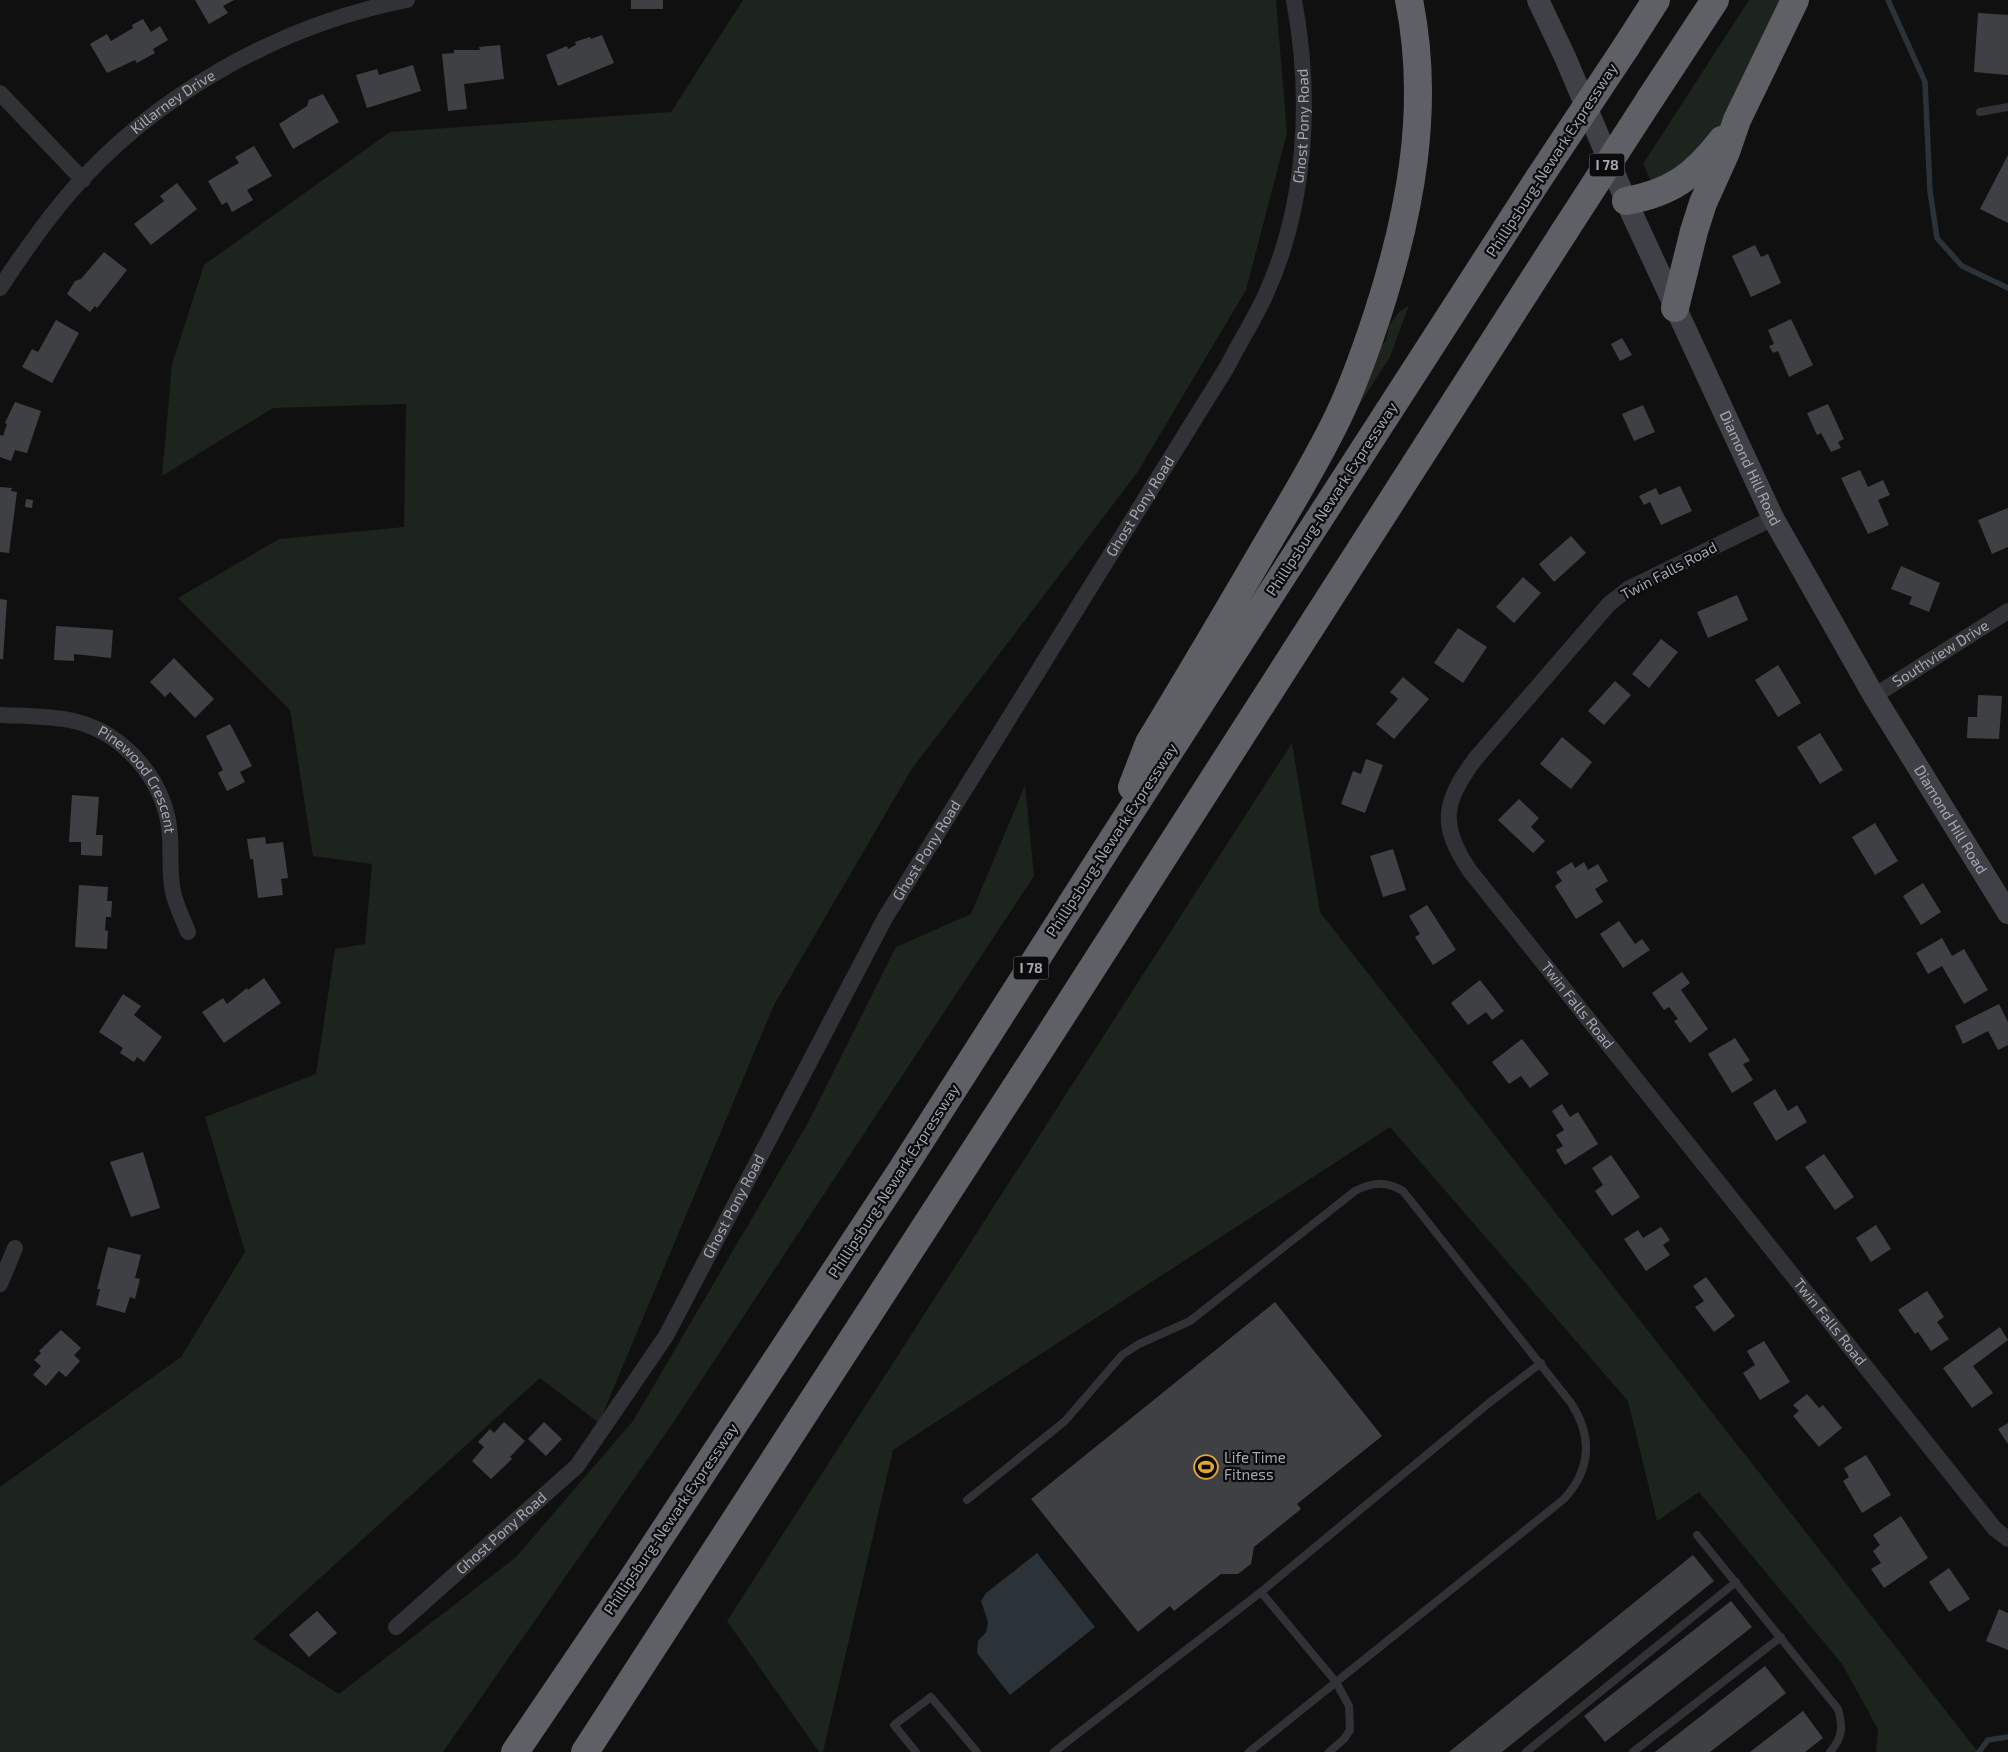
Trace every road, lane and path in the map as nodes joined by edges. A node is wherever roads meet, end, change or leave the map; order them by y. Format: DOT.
graph roads {
  1 [pos="407,0"];
  2 [pos="1294,0"];
  3 [pos="1408,0"];
  4 [pos="1538,0"];
  5 [pos="1656,0"];
  6 [pos="1715,0"];
  7 [pos="1795,0"];
  8 [pos="0,93"];
  9 [pos="2008,107"];
  10 [pos="1980,112"];
  11 [pos="1737,120"];
  12 [pos="83,180"];
  13 [pos="1626,201"];
  14 [pos="0,288"];
  15 [pos="1675,308"];
  16 [pos="1772,518"];
  17 [pos="2008,612"];
  18 [pos="1874,696"];
  19 [pos="0,715"];
  20 [pos="1107,848"];
  21 [pos="2008,913"];
  22 [pos="188,932"];
  23 [pos="15,1248"];
  24 [pos="0,1284"];
  25 [pos="1540,1363"];
  26 [pos="967,1500"];
  27 [pos="1696,1535"];
  28 [pos="2008,1539"];
  29 [pos="1736,1582"];
  30 [pos="1261,1592"];
  31 [pos="396,1627"];
  32 [pos="1781,1637"];
  33 [pos="1336,1682"];
  34 [pos="515,1752"];
  35 [pos="585,1752"];
  36 [pos="916,1752"];
  37 [pos="976,1752"];
  38 [pos="1054,1752"];
  39 [pos="1249,1752"];
  40 [pos="1329,1752"];
  41 [pos="1526,1752"];
  42 [pos="1633,1752"];
  43 [pos="1830,1752"];
  1 -- 12 [label="street, Killarney Drive"];
  2 -- 31 [label="street, Ghost Pony Road"];
  3 -- 20 [label="highway"];
  4 -- 13 [label="main road, Diamond Hill Road"];
  5 -- 20 [label="highway, Phillipsburg-Newark Expressway / I 78, bridge"];
  6 -- 35 [label="highway, I 78, bridge"];
  7 -- 11 [label="highway"];
  8 -- 12 [label="street"];
  9 -- 10 [label="lane"];
  11 -- 13 [label="highway"];
  11 -- 15 [label="highway"];
  12 -- 14 [label="street, Killarney Drive"];
  13 -- 15 [label="main road, Diamond Hill Road"];
  15 -- 16 [label="main road, Diamond Hill Road"];
  16 -- 18 [label="main road, Diamond Hill Road"];
  16 -- 28 [label="street, Twin Falls Road"];
  17 -- 18 [label="street, Southview Drive"];
  18 -- 21 [label="main road, Diamond Hill Road"];
  19 -- 22 [label="street, Pinewood Crescent"];
  20 -- 34 [label="highway, Phillipsburg-Newark Expressway / I 78"];
  23 -- 24 [label="street"];
  25 -- 26 [label="lane"];
  25 -- 30 [label="lane"];
  25 -- 33 [label="lane"];
  27 -- 29 [label="lane"];
  29 -- 32 [label="lane"];
  29 -- 41 [label="lane"];
  30 -- 33 [label="lane"];
  30 -- 38 [label="lane"];
  32 -- 42 [label="lane"];
  32 -- 43 [label="lane"];
  33 -- 39 [label="lane"];
  33 -- 40 [label="lane"];
  36 -- 37 [label="lane"];
}
